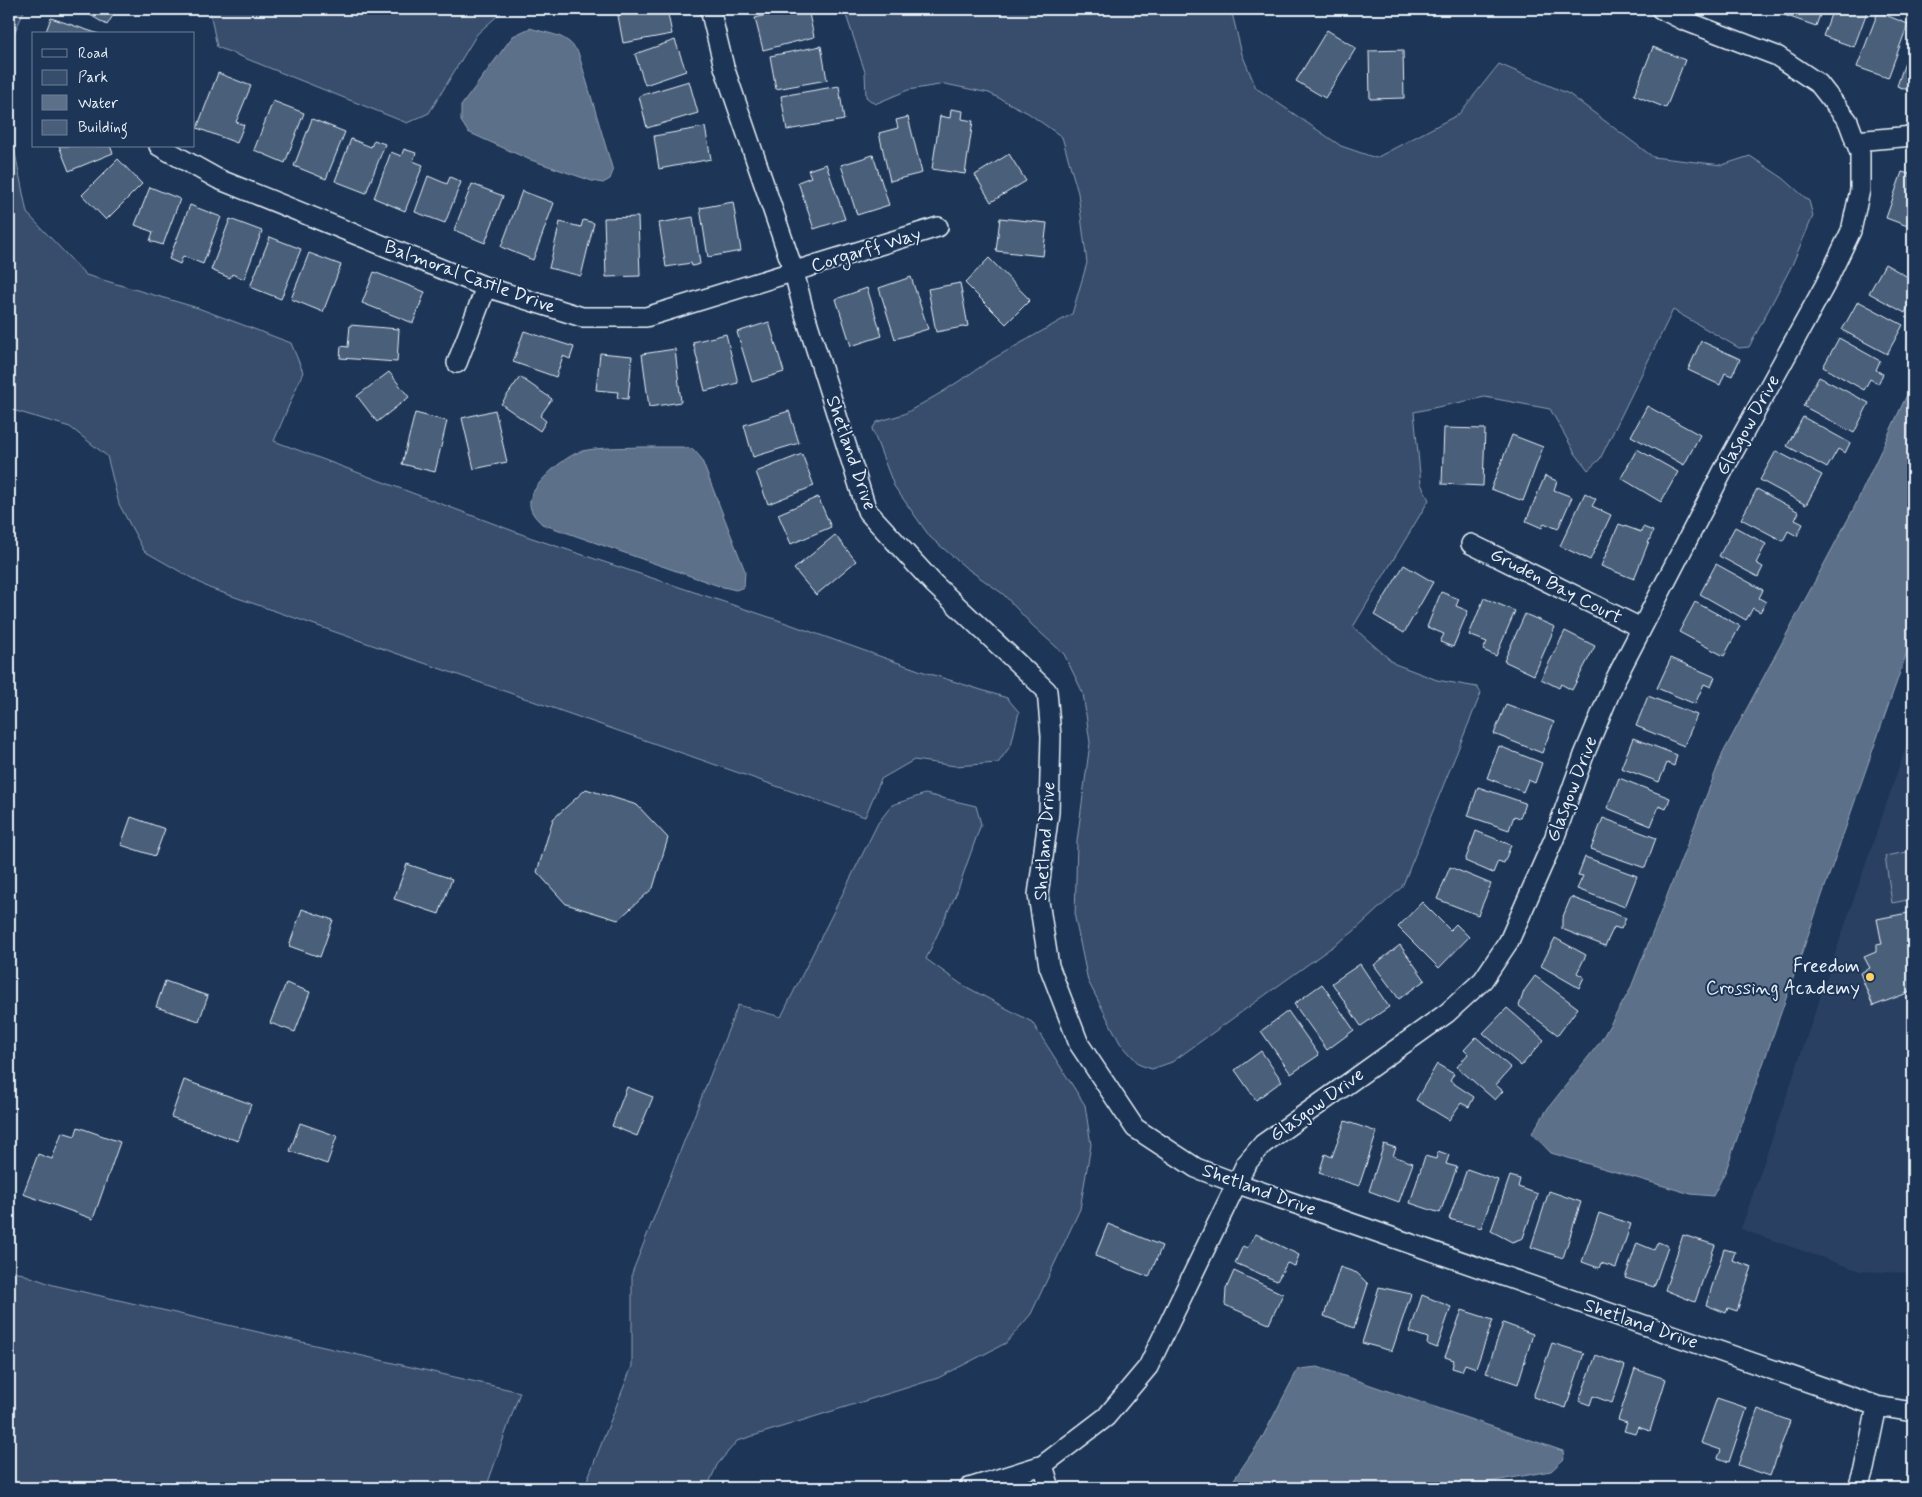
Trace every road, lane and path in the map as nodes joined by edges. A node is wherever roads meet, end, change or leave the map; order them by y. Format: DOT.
graph roads {
  1 [pos="710,9"];
  2 [pos="1661,9"];
  3 [pos="1913,136"];
  4 [pos="1855,141"];
  5 [pos="163,148"];
  6 [pos="938,227"];
  7 [pos="794,272"];
  8 [pos="486,287"];
  9 [pos="457,363"];
  10 [pos="1471,544"];
  11 [pos="1641,628"];
  12 [pos="1236,1183"];
  13 [pos="1877,1406"];
  14 [pos="1913,1412"];
  15 [pos="1043,1465"];
  16 [pos="969,1488"];
  17 [pos="1050,1488"];
  18 [pos="1858,1488"];
  1 -- 7 [label="street, Shetland Drive"];
  2 -- 4 [label="street, Glasgow Drive"];
  3 -- 4 [label="street"];
  4 -- 11 [label="street, Glasgow Drive"];
  5 -- 8 [label="street, Balmoral Castle Drive"];
  6 -- 7 [label="street, Corgarff Way"];
  7 -- 8 [label="street, Balmoral Castle Drive"];
  7 -- 12 [label="street, Shetland Drive"];
  8 -- 9 [label="street"];
  10 -- 11 [label="street, Gruden Bay Court"];
  11 -- 12 [label="street, Glasgow Drive"];
  12 -- 13 [label="street, Shetland Drive"];
  12 -- 15 [label="street, Glasgow Drive"];
  13 -- 14 [label="street, Shetland Drive"];
  13 -- 18 [label="street"];
  15 -- 16 [label="street, Glasgow Drive"];
  15 -- 17 [label="street"];
}
